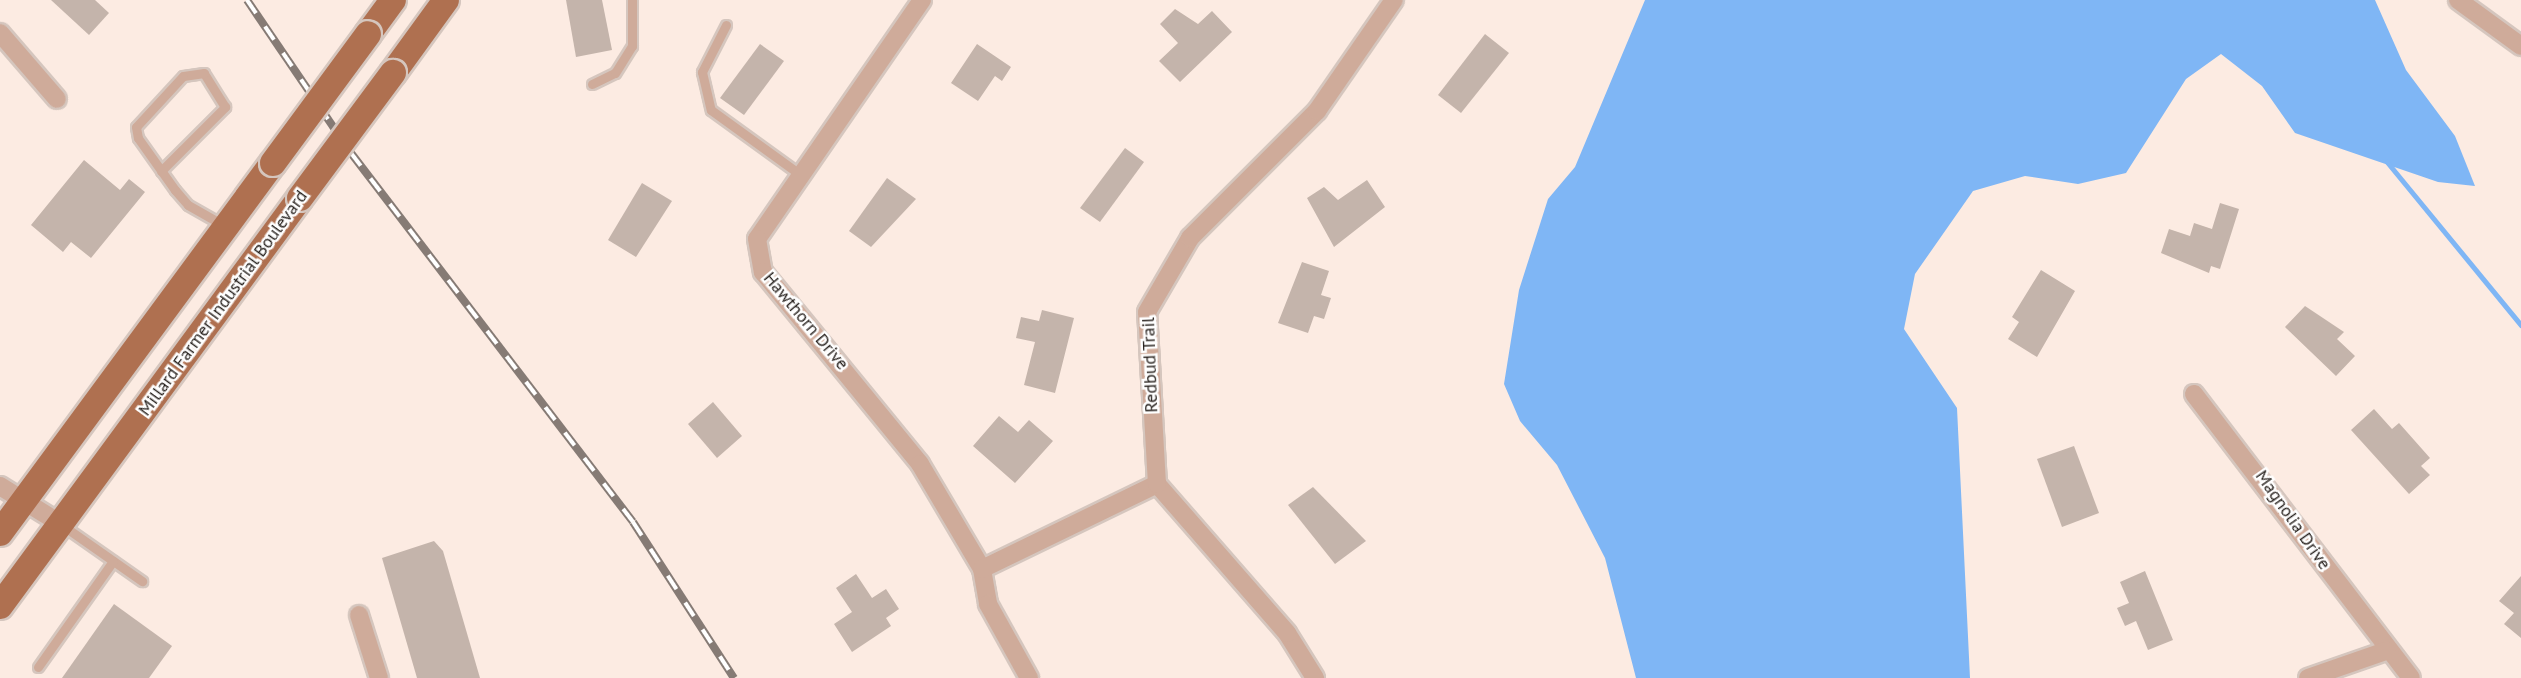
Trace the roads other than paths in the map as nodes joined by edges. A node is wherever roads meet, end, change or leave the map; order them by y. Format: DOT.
graph roads {
  1 [pos="393,0"];
  2 [pos="446,0"];
  3 [pos="632,0"];
  4 [pos="922,0"];
  5 [pos="1394,0"];
  6 [pos="2458,0"];
  7 [pos="726,25"];
  8 [pos="0,33"];
  9 [pos="2521,46"];
  10 [pos="592,84"];
  11 [pos="57,99"];
  12 [pos="161,171"];
  13 [pos="798,173"];
  14 [pos="226,226"];
  15 [pos="2194,394"];
  16 [pos="1157,484"];
  17 [pos="0,486"];
  18 [pos="24,500"];
  19 [pos="61,524"];
  20 [pos="0,533"];
  21 [pos="113,561"];
  22 [pos="982,569"];
  23 [pos="142,581"];
  24 [pos="0,606"];
  25 [pos="359,615"];
  26 [pos="2386,651"];
  27 [pos="38,667"];
  28 [pos="379,678"];
  29 [pos="1029,678"];
  30 [pos="1315,678"];
  31 [pos="2308,678"];
  32 [pos="2411,678"];
  1 -- 14 [label="main road, bridge"];
  2 -- 19 [label="main road, Millard Farmer Industrial Boulevard, bridge"];
  3 -- 10 [label="lane"];
  4 -- 13 [label="street, Hawthorn Drive"];
  5 -- 16 [label="street, Redbud Trail"];
  6 -- 9 [label="street"];
  7 -- 13 [label="lane"];
  8 -- 11 [label="street"];
  12 -- 12 [label="lane"];
  12 -- 14 [label="lane"];
  13 -- 22 [label="street, Hawthorn Drive"];
  14 -- 18 [label="main road"];
  15 -- 26 [label="street, Magnolia Drive"];
  16 -- 22 [label="street"];
  16 -- 30 [label="street"];
  17 -- 18 [label="street"];
  18 -- 19 [label="street"];
  18 -- 20 [label="main road"];
  19 -- 21 [label="lane"];
  19 -- 24 [label="main road, Millard Farmer Industrial Boulevard"];
  21 -- 23 [label="lane"];
  21 -- 27 [label="lane"];
  22 -- 29 [label="street, Hawthorn Drive"];
  25 -- 28 [label="street"];
  26 -- 31 [label="street"];
  26 -- 32 [label="street, Magnolia Drive"];
}
